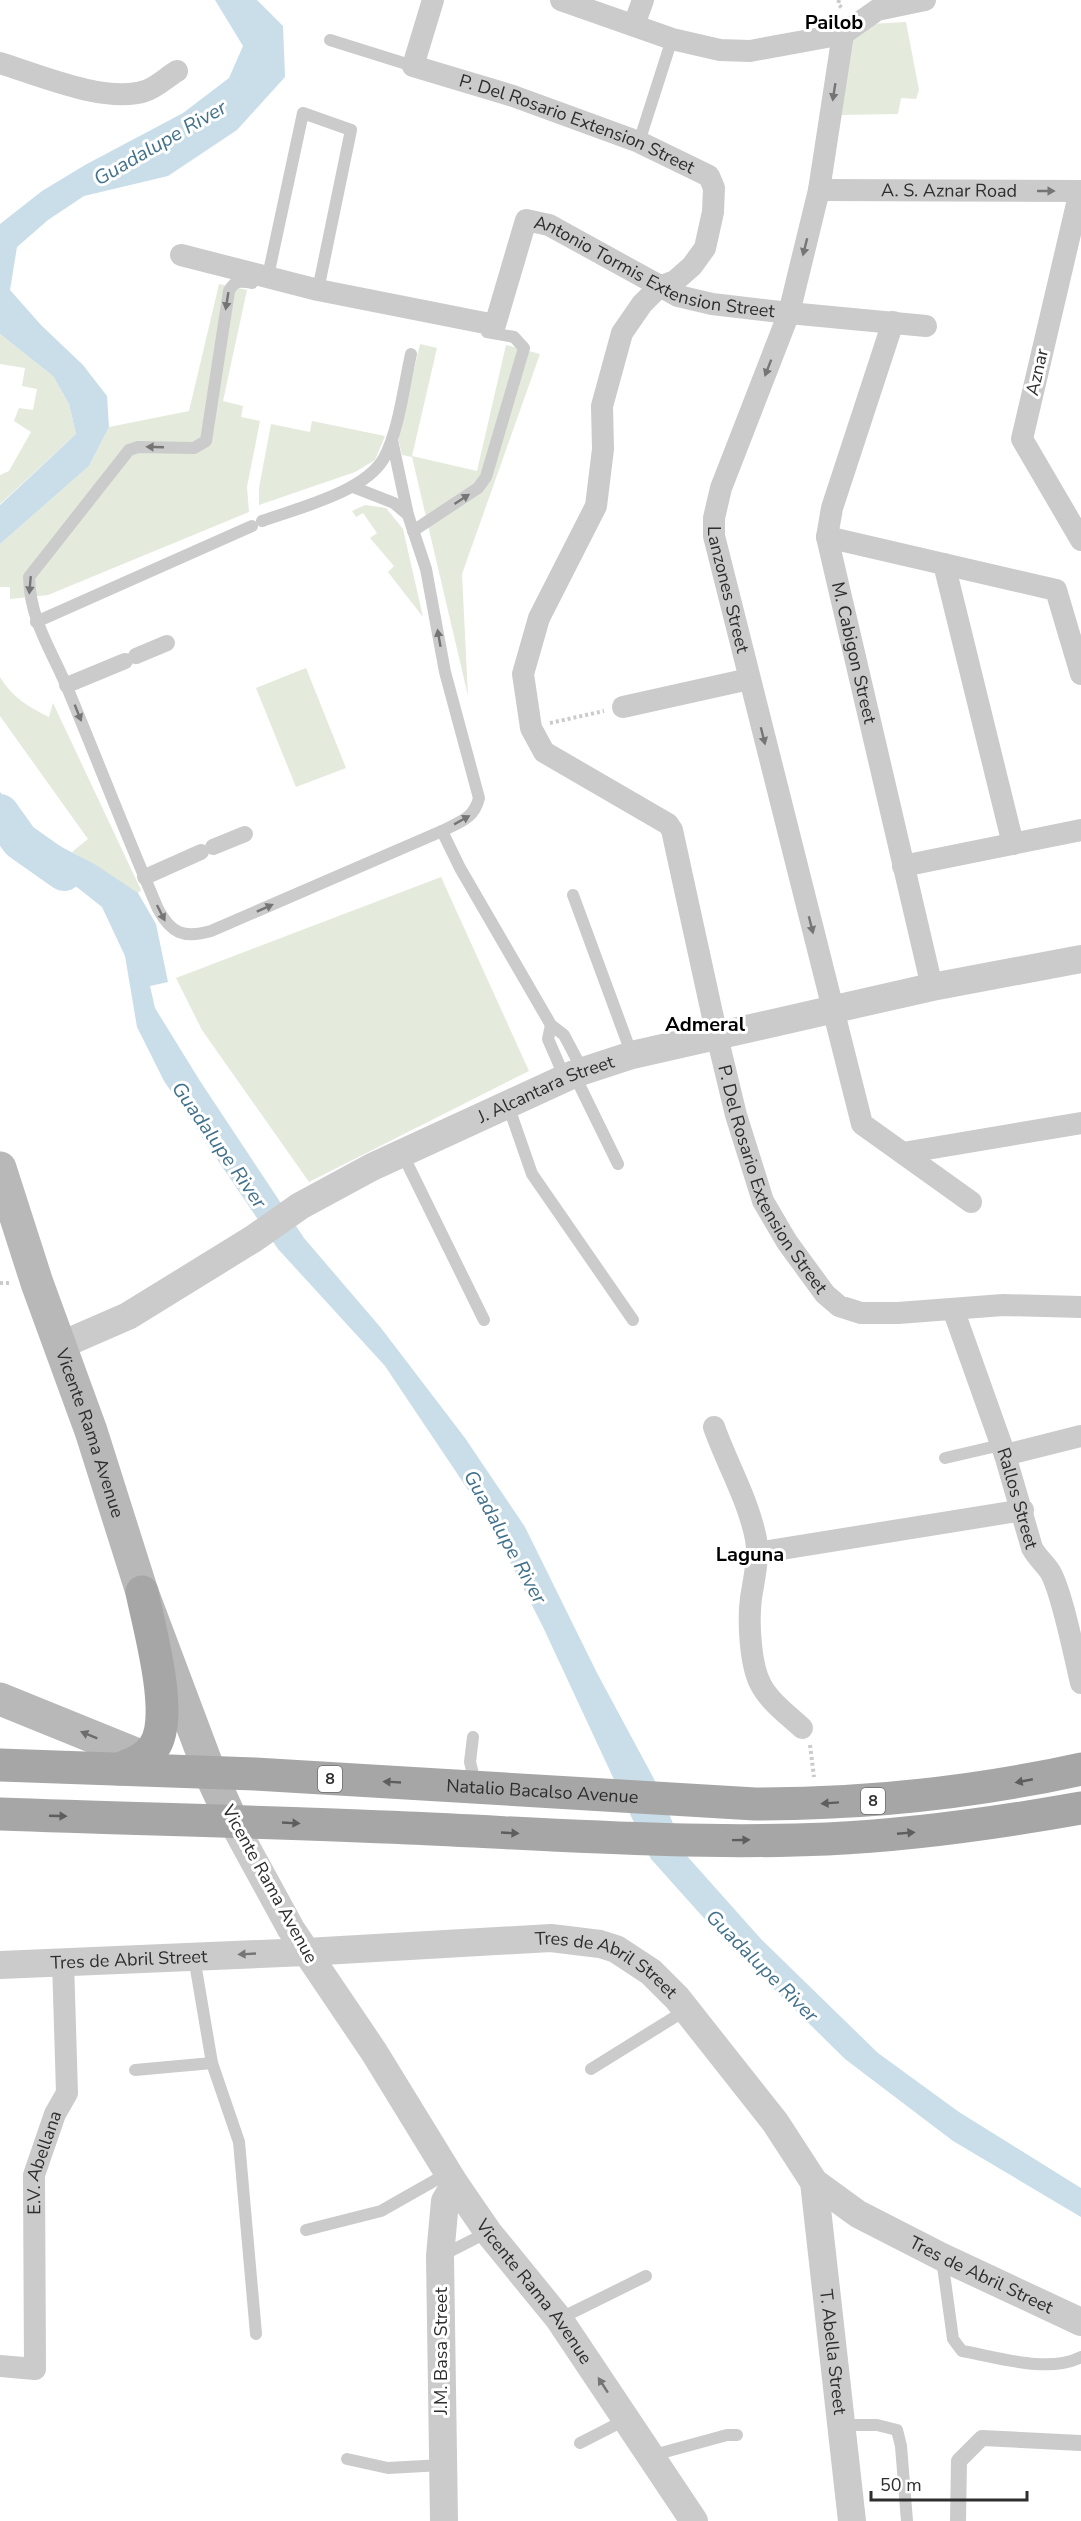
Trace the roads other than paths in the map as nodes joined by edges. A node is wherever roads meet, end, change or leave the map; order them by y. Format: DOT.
graph roads {
  1 [pos="433,0"];
  2 [pos="561,0"];
  3 [pos="643,0"];
  4 [pos="925,0"];
  5 [pos="634,25"];
  6 [pos="843,34"];
  7 [pos="672,39"];
  8 [pos="330,40"];
  9 [pos="0,63"];
  10 [pos="413,66"];
  11 [pos="177,71"];
  12 [pos="639,142"];
  13 [pos="819,190"];
  14 [pos="1081,191"];
  15 [pos="181,255"];
  16 [pos="268,276"];
  17 [pos="659,287"];
  18 [pos="318,290"];
  19 [pos="789,313"];
  20 [pos="893,322"];
  21 [pos="926,326"];
  22 [pos="411,354"];
  23 [pos="392,439"];
  24 [pos="353,487"];
  25 [pos="408,515"];
  26 [pos="413,531"];
  27 [pos="827,537"];
  28 [pos="1081,540"];
  29 [pos="944,564"];
  30 [pos="36,622"];
  31 [pos="167,642"];
  32 [pos="1081,674"];
  33 [pos="749,679"];
  34 [pos="67,686"];
  35 [pos="623,707"];
  36 [pos="1081,830"];
  37 [pos="442,831"];
  38 [pos="245,834"];
  39 [pos="1013,844"];
  40 [pos="903,866"];
  41 [pos="145,877"];
  42 [pos="573,895"];
  43 [pos="1081,959"];
  44 [pos="932,987"];
  45 [pos="832,1010"];
  46 [pos="551,1025"];
  47 [pos="717,1036"];
  48 [pos="632,1055"];
  49 [pos="574,1074"];
  50 [pos="507,1103"];
  51 [pos="1081,1123"];
  52 [pos="401,1152"];
  53 [pos="903,1153"];
  54 [pos="618,1164"];
  55 [pos="0,1168"];
  56 [pos="971,1202"];
  57 [pos="8,1216"];
  58 [pos="1081,1307"];
  59 [pos="953,1309"];
  60 [pos="484,1320"];
  61 [pos="633,1320"];
  62 [pos="60,1346"];
  63 [pos="714,1427"];
  64 [pos="1081,1436"];
  65 [pos="1003,1450"];
  66 [pos="945,1458"];
  67 [pos="1023,1510"];
  68 [pos="757,1553"];
  69 [pos="142,1592"];
  70 [pos="1081,1683"];
  71 [pos="0,1700"];
  72 [pos="802,1728"];
  73 [pos="473,1737"];
  74 [pos="131,1763"];
  75 [pos="0,1765"];
  76 [pos="1081,1769"];
  77 [pos="210,1773"];
  78 [pos="463,1787"];
  79 [pos="608,1795"];
  80 [pos="1081,1808"];
  81 [pos="0,1814"];
  82 [pos="232,1821"];
  83 [pos="451,1830"];
  84 [pos="598,1837"];
  85 [pos="306,1952"];
  86 [pos="194,1957"];
  87 [pos="63,1961"];
  88 [pos="0,1965"];
  89 [pos="686,2010"];
  90 [pos="212,2063"];
  91 [pos="591,2069"];
  92 [pos="135,2070"];
  93 [pos="452,2179"];
  94 [pos="814,2182"];
  95 [pos="306,2230"];
  96 [pos="488,2232"];
  97 [pos="440,2256"];
  98 [pos="942,2258"];
  99 [pos="646,2276"];
  100 [pos="559,2319"];
  101 [pos="1081,2322"];
  102 [pos="256,2334"];
  103 [pos="1081,2356"];
  104 [pos="0,2366"];
  105 [pos="625,2420"];
  106 [pos="842,2425"];
  107 [pos="736,2435"];
  108 [pos="580,2443"];
  109 [pos="1081,2443"];
  110 [pos="649,2456"];
  111 [pos="347,2459"];
  112 [pos="442,2465"];
  113 [pos="444,2521"];
  114 [pos="694,2521"];
  115 [pos="852,2521"];
  116 [pos="907,2521"];
  117 [pos="958,2521"];
  1 -- 10 [label="street"];
  2 -- 5 [label="street"];
  3 -- 5 [label="street"];
  4 -- 6 [label="street"];
  5 -- 7 [label="street"];
  6 -- 7 [label="street"];
  6 -- 13 [label="street, Lanzones Street, one-way"];
  7 -- 12 [label="lane"];
  8 -- 10 [label="lane"];
  9 -- 11 [label="street"];
  10 -- 12 [label="street, P. Del Rosario Extension Street"];
  12 -- 17 [label="street, P. Del Rosario Extension Street"];
  13 -- 14 [label="street, A. S. Aznar Road, one-way"];
  13 -- 19 [label="street, Lanzones Street, one-way"];
  14 -- 28 [label="street, Aznar"];
  15 -- 16 [label="street, Antonio Tormis Extension Street"];
  16 -- 18 [label="street, Antonio Tormis Extension Street"];
  16 -- 18 [label="lane"];
  17 -- 18 [label="street, Antonio Tormis Extension Street"];
  17 -- 19 [label="street, Antonio Tormis Extension Street"];
  17 -- 47 [label="street, P. Del Rosario Extension Street"];
  19 -- 20 [label="street, Antonio Tormis Extension Street"];
  19 -- 33 [label="street, Lanzones Street, one-way"];
  20 -- 21 [label="street, Antonio Tormis Extension Street"];
  20 -- 27 [label="street, M. Cabigon Street"];
  22 -- 23 [label="lane"];
  23 -- 24 [label="lane"];
  23 -- 25 [label="lane"];
  24 -- 25 [label="lane"];
  24 -- 30 [label="lane"];
  25 -- 26 [label="lane"];
  26 -- 30 [label="lane, one-way"];
  37 -- 26 [label="lane, one-way"];
  27 -- 29 [label="street"];
  27 -- 40 [label="street, M. Cabigon Street"];
  29 -- 32 [label="street"];
  29 -- 39 [label="street"];
  30 -- 34 [label="lane"];
  31 -- 34 [label="street"];
  33 -- 35 [label="street"];
  33 -- 45 [label="street, Lanzones Street, one-way"];
  34 -- 41 [label="lane, one-way"];
  36 -- 39 [label="street"];
  41 -- 37 [label="lane, one-way"];
  37 -- 46 [label="lane"];
  38 -- 41 [label="street"];
  39 -- 40 [label="street"];
  40 -- 44 [label="street, M. Cabigon Street"];
  42 -- 48 [label="lane"];
  43 -- 44 [label="street, J. Alcantara Street"];
  44 -- 45 [label="street, J. Alcantara Street"];
  45 -- 47 [label="street, J. Alcantara Street"];
  45 -- 53 [label="street, Lanzones Street"];
  46 -- 49 [label="lane"];
  46 -- 49 [label="lane"];
  47 -- 48 [label="street, J. Alcantara Street"];
  47 -- 59 [label="street, P. Del Rosario Extension Street"];
  48 -- 49 [label="street, J. Alcantara Street"];
  49 -- 50 [label="street, J. Alcantara Street"];
  49 -- 54 [label="lane"];
  50 -- 52 [label="street, J. Alcantara Street"];
  50 -- 61 [label="lane"];
  51 -- 53 [label="street"];
  52 -- 60 [label="lane"];
  52 -- 62 [label="street, J. Alcantara Street"];
  53 -- 56 [label="street, Lanzones Street"];
  55 -- 57 [label="main road, Vicente Rama Avenue"];
  57 -- 62 [label="main road, Vicente Rama Avenue"];
  58 -- 59 [label="street, P. Del Rosario Extension Street"];
  59 -- 65 [label="street, Rallos Street"];
  62 -- 69 [label="main road, Vicente Rama Avenue"];
  63 -- 68 [label="street"];
  64 -- 65 [label="street"];
  65 -- 66 [label="lane"];
  65 -- 67 [label="street, Rallos Street"];
  67 -- 68 [label="street"];
  67 -- 70 [label="street, Rallos Street"];
  68 -- 72 [label="street"];
  69 -- 74 [label="main road"];
  69 -- 77 [label="main road, Vicente Rama Avenue"];
  74 -- 71 [label="main road, one-way"];
  73 -- 78 [label="lane"];
  74 -- 75 [label="main road, Natalio Bacalso Avenue / 8"];
  74 -- 77 [label="main road, Natalio Bacalso Avenue / 8"];
  76 -- 79 [label="main road, Natalio Bacalso Avenue / 8, one-way"];
  78 -- 77 [label="main road, Natalio Bacalso Avenue / 8, one-way"];
  77 -- 82 [label="main road, Vicente Rama Avenue"];
  78 -- 79 [label="main road, Natalio Bacalso Avenue / 8"];
  78 -- 83 [label="main road"];
  79 -- 84 [label="main road"];
  84 -- 80 [label="main road, 8, one-way"];
  81 -- 82 [label="main road, 8, one-way"];
  82 -- 83 [label="main road, 8, one-way"];
  82 -- 85 [label="street, Vicente Rama Avenue"];
  83 -- 84 [label="main road, 8, one-way"];
  85 -- 86 [label="street, Tres de Abril Street, one-way"];
  85 -- 89 [label="street, Tres de Abril Street"];
  85 -- 93 [label="street, Vicente Rama Avenue"];
  86 -- 87 [label="street, Tres de Abril Street"];
  86 -- 90 [label="lane"];
  87 -- 88 [label="street, Tres de Abril Street"];
  87 -- 104 [label="street, E.V. Abellana"];
  89 -- 91 [label="lane"];
  89 -- 94 [label="street, Tres de Abril Street"];
  90 -- 92 [label="lane"];
  90 -- 102 [label="lane"];
  93 -- 95 [label="lane"];
  93 -- 96 [label="street, Vicente Rama Avenue"];
  93 -- 97 [label="street, J.M. Basa Street"];
  94 -- 98 [label="street, Tres de Abril Street"];
  94 -- 106 [label="street, T. Abella Street"];
  96 -- 97 [label="lane"];
  96 -- 100 [label="street, Vicente Rama Avenue"];
  97 -- 112 [label="street, J.M. Basa Street"];
  98 -- 101 [label="street, Tres de Abril Street"];
  98 -- 103 [label="lane"];
  99 -- 100 [label="lane"];
  105 -- 100 [label="street, Vicente Rama Avenue, one-way"];
  105 -- 108 [label="lane"];
  105 -- 110 [label="street, Vicente Rama Avenue"];
  106 -- 115 [label="street, T. Abella Street"];
  106 -- 116 [label="lane"];
  107 -- 110 [label="lane"];
  109 -- 117 [label="street"];
  110 -- 114 [label="street, Vicente Rama Avenue"];
  111 -- 112 [label="lane"];
  112 -- 113 [label="street, J.M. Basa Street"];
}
